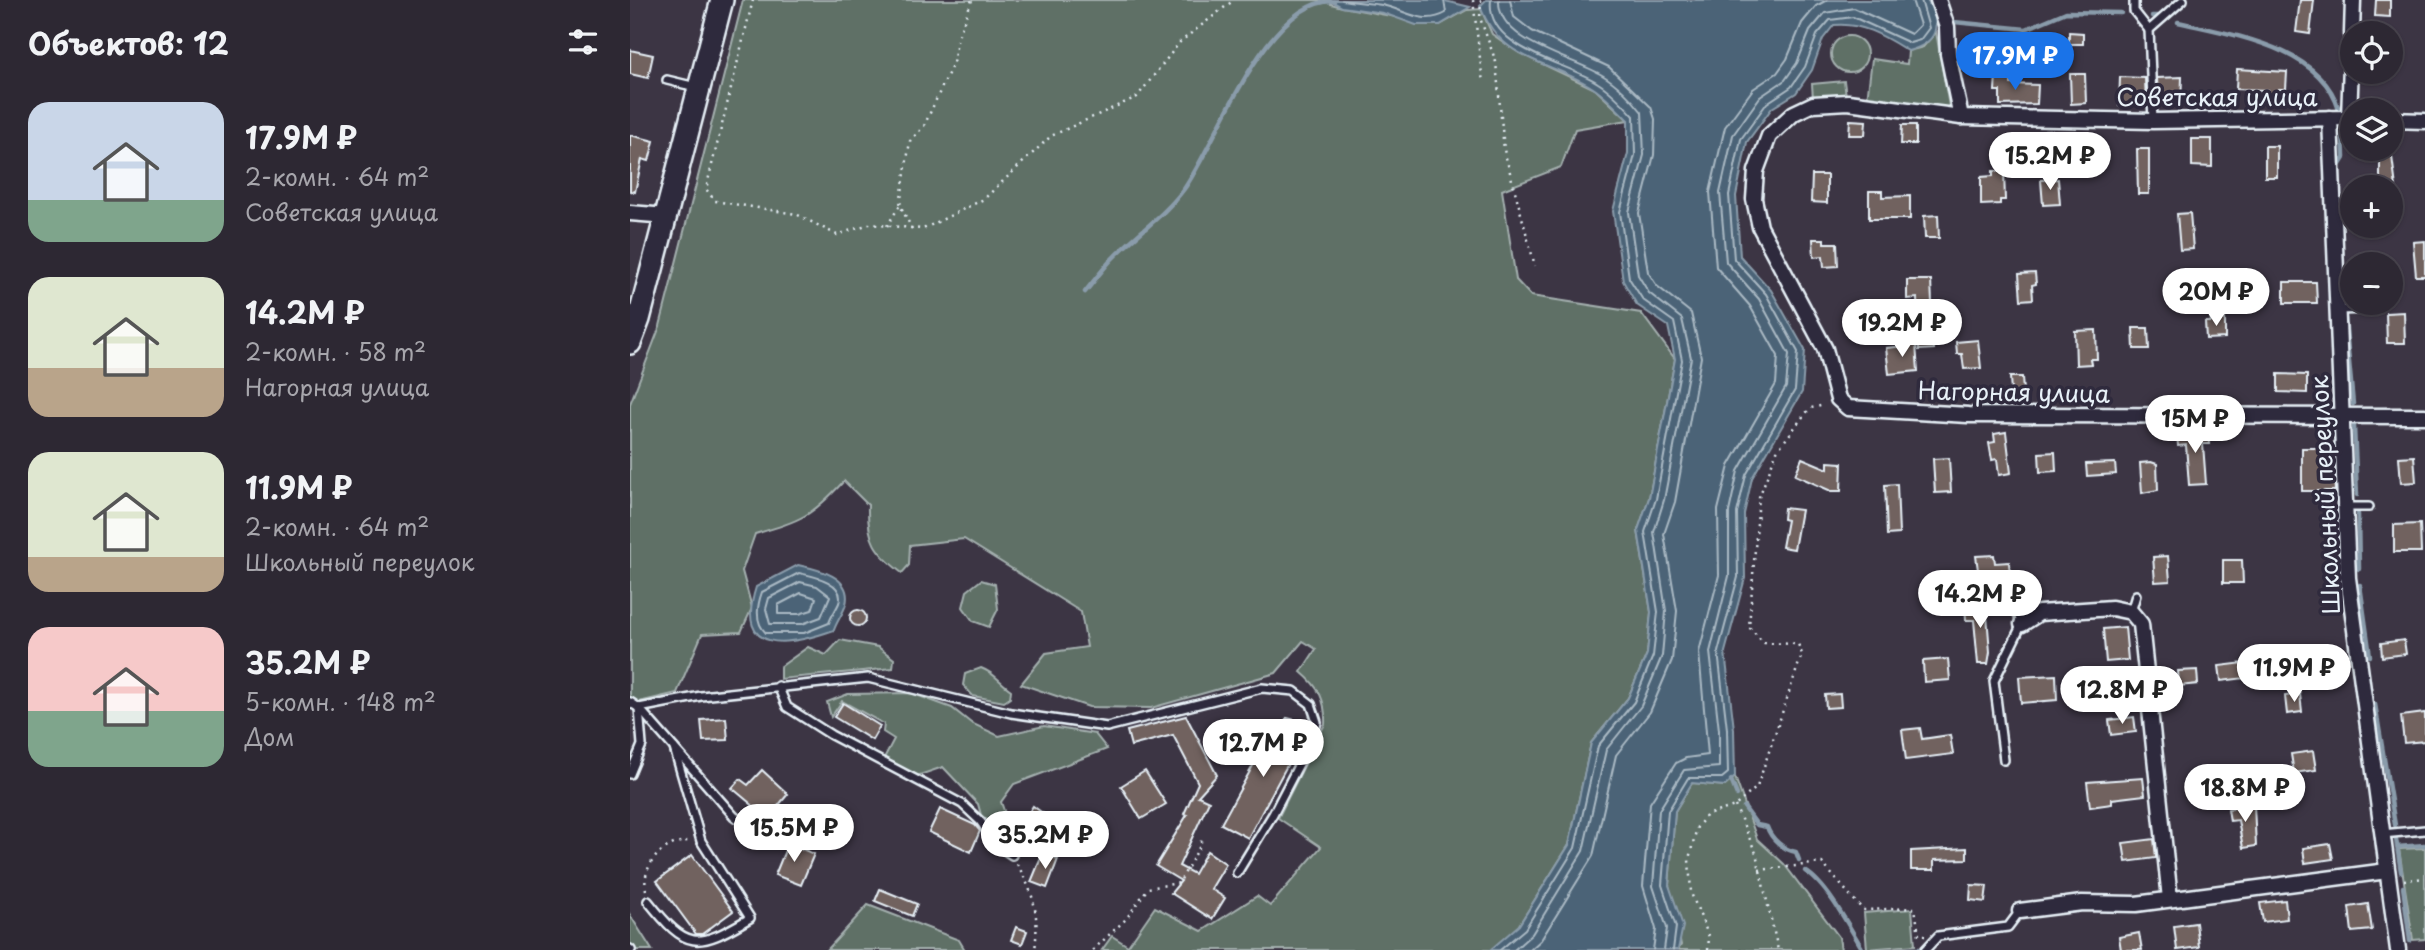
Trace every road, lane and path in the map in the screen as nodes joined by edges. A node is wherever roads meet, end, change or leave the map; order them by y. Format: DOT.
graph roads {
  1 [pos="722,0"];
  2 [pos="752,0"];
  3 [pos="972,0"];
  4 [pos="1234,0"];
  5 [pos="1473,0"];
  6 [pos="1480,0"];
  7 [pos="1938,0"];
  8 [pos="2134,0"];
  9 [pos="2183,0"];
  10 [pos="2353,0"];
  11 [pos="2352,21"];
  12 [pos="2149,30"];
  13 [pos="667,80"];
  14 [pos="1483,83"];
  15 [pos="700,88"];
  16 [pos="1961,117"];
  17 [pos="2330,118"];
  18 [pos="2340,118"];
  19 [pos="2153,121"];
  20 [pos="2403,122"];
  21 [pos="2423,124"];
  22 [pos="900,205"];
  23 [pos="630,213"];
  24 [pos="667,216"];
  25 [pos="887,226"];
  26 [pos="1760,227"];
  27 [pos="912,229"];
  28 [pos="1535,266"];
  29 [pos="2336,310"];
  30 [pos="2340,310"];
  31 [pos="630,343"];
  32 [pos="1825,405"];
  33 [pos="2342,414"];
  34 [pos="2425,416"];
  35 [pos="2344,506"];
  36 [pos="2369,507"];
  37 [pos="2136,596"];
  38 [pos="2131,612"];
  39 [pos="2020,618"];
  40 [pos="778,686"];
  41 [pos="630,702"];
  42 [pos="639,708"];
  43 [pos="674,748"];
  44 [pos="2004,760"];
  45 [pos="630,774"];
  46 [pos="1735,806"];
  47 [pos="2425,830"];
  48 [pos="2382,834"];
  49 [pos="1201,836"];
  50 [pos="701,841"];
  51 [pos="767,841"];
  52 [pos="1012,855"];
  53 [pos="1759,870"];
  54 [pos="1237,873"];
  55 [pos="2388,877"];
  56 [pos="2425,878"];
  57 [pos="2170,899"];
  58 [pos="648,901"];
  59 [pos="2020,911"];
  60 [pos="1938,936"];
  61 [pos="1035,950"];
  62 [pos="1093,950"];
  63 [pos="1708,950"];
  64 [pos="1779,950"];
  65 [pos="1925,950"];
  66 [pos="2398,950"];
  1 -- 15 [label="main road"];
  2 -- 25 [label="path"];
  3 -- 22 [label="path"];
  4 -- 27 [label="path"];
  5 -- 14 [label="path"];
  6 -- 28 [label="path"];
  7 -- 16 [label="street"];
  8 -- 12 [label="lane"];
  9 -- 12 [label="lane"];
  10 -- 11 [label="street"];
  12 -- 19 [label="lane"];
  13 -- 15 [label="lane"];
  15 -- 24 [label="main road"];
  16 -- 19 [label="street, Советская улица"];
  16 -- 26 [label="street, Советская улица"];
  17 -- 18 [label="street, Советская улица"];
  17 -- 19 [label="street, Советская улица"];
  17 -- 29 [label="street, Школьный переулок"];
  20 -- 21 [label="street"];
  22 -- 25 [label="path"];
  22 -- 27 [label="path"];
  23 -- 24 [label="street"];
  24 -- 31 [label="main road"];
  25 -- 27 [label="path"];
  26 -- 33 [label="street, Нагорная улица"];
  29 -- 30 [label="lane"];
  29 -- 33 [label="street, Школьный переулок"];
  32 -- 46 [label="path"];
  33 -- 34 [label="street, Нагорная улица"];
  33 -- 35 [label="street, Школьный переулок"];
  35 -- 36 [label="lane"];
  35 -- 48 [label="street, Школьный переулок"];
  37 -- 38 [label="lane"];
  38 -- 39 [label="street"];
  38 -- 57 [label="street"];
  39 -- 44 [label="lane"];
  40 -- 42 [label="lane"];
  40 -- 52 [label="lane"];
  40 -- 54 [label="lane"];
  41 -- 42 [label="lane"];
  42 -- 43 [label="lane"];
  42 -- 45 [label="lane"];
  43 -- 50 [label="lane"];
  43 -- 51 [label="lane"];
  46 -- 53 [label="path"];
  46 -- 63 [label="path"];
  47 -- 48 [label="lane"];
  48 -- 55 [label="street, Школьный переулок"];
  49 -- 62 [label="path"];
  50 -- 58 [label="path"];
  50 -- 58 [label="lane"];
  52 -- 61 [label="path"];
  53 -- 60 [label="path"];
  53 -- 64 [label="path"];
  55 -- 56 [label="path"];
  55 -- 57 [label="street"];
  55 -- 66 [label="street, Школьный переулок"];
  57 -- 59 [label="street"];
  59 -- 60 [label="lane"];
  60 -- 65 [label="lane"];
}
